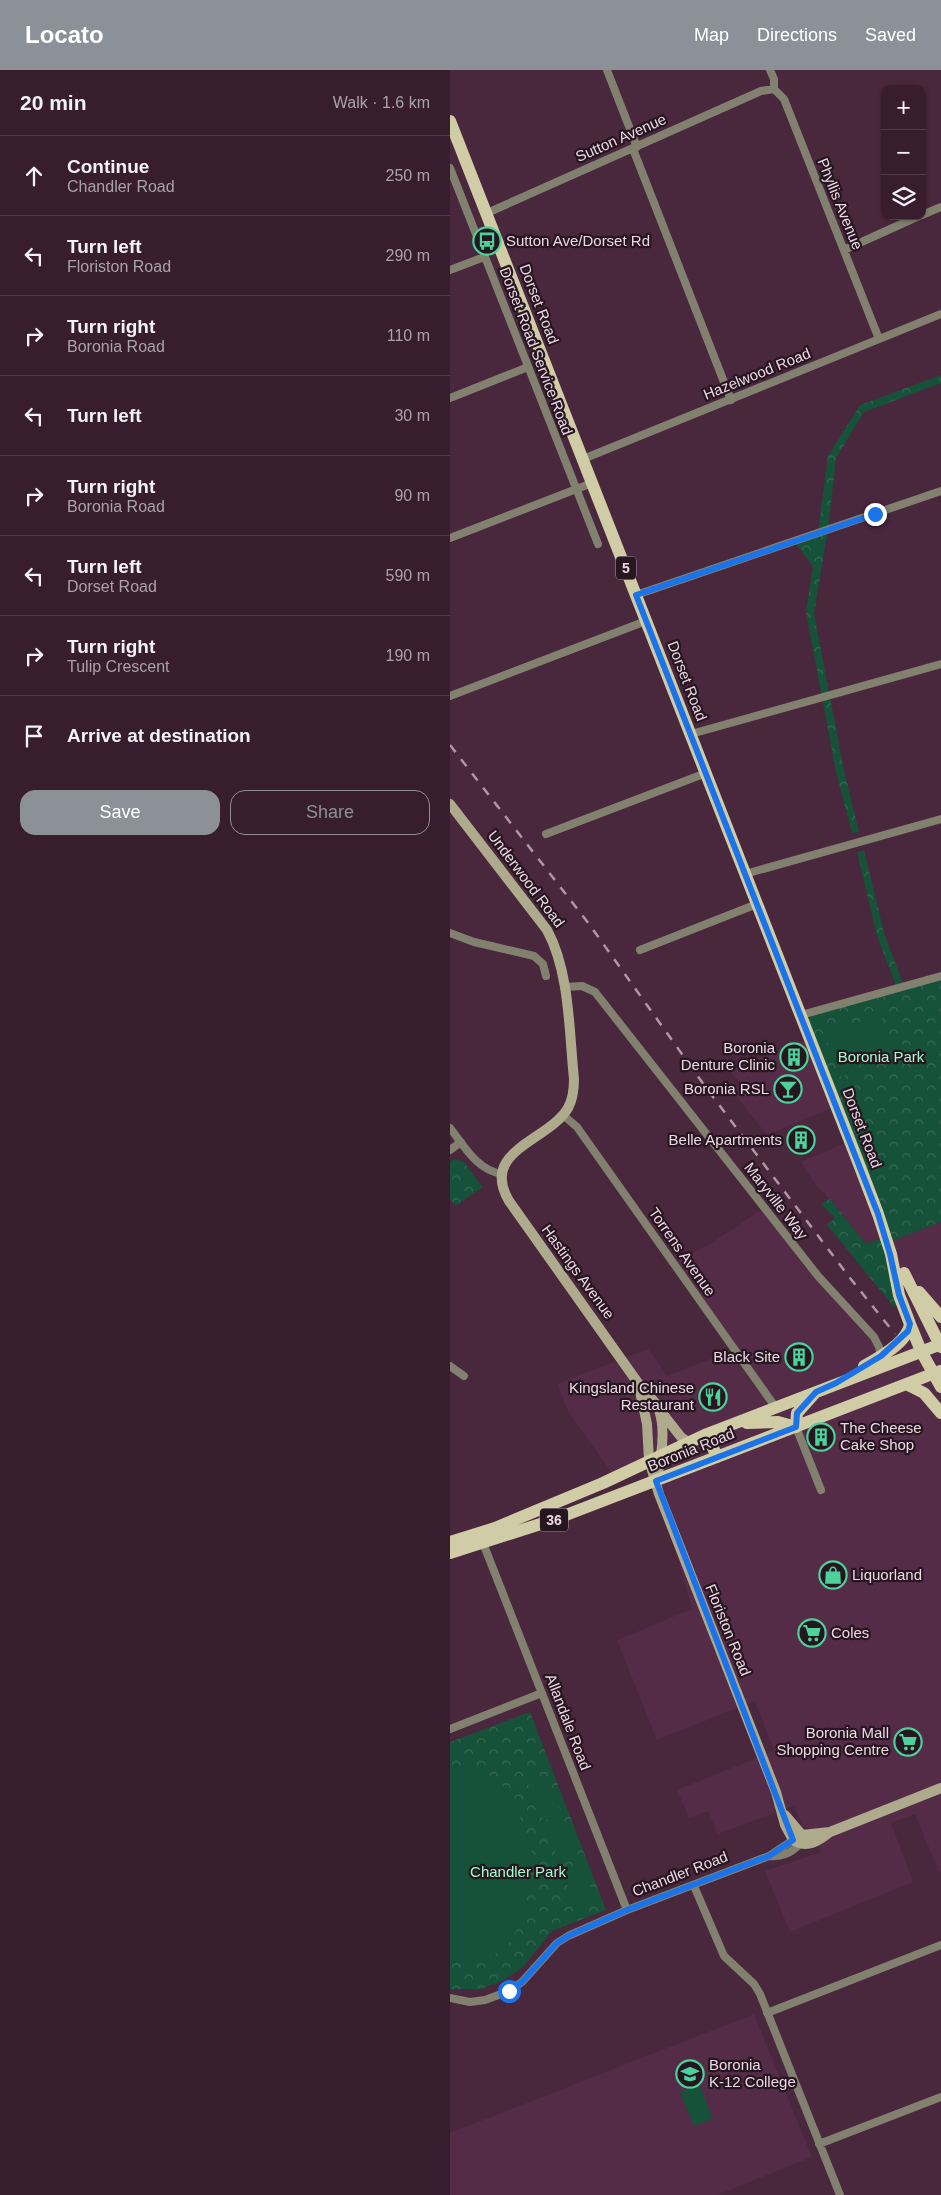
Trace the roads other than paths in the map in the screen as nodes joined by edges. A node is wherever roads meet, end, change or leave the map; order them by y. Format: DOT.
graph roads {
  1 [pos="607,70"];
  2 [pos="769,70"];
  3 [pos="771,89"];
  4 [pos="450,121"];
  5 [pos="635,148"];
  6 [pos="450,168"];
  7 [pos="941,206"];
  8 [pos="487,214"];
  9 [pos="926,214"];
  10 [pos="912,220"];
  11 [pos="844,250"];
  12 [pos="484,257"];
  13 [pos="450,270"];
  14 [pos="941,314"];
  15 [pos="879,339"];
  16 [pos="528,367"];
  17 [pos="450,398"];
  18 [pos="731,400"];
  19 [pos="583,459"];
  20 [pos="592,483"];
  21 [pos="576,489"];
  22 [pos="941,491"];
  23 [pos="450,538"];
  24 [pos="598,544"];
  25 [pos="636,595"];
  26 [pos="646,620"];
  27 [pos="941,664"];
  28 [pos="450,696"];
  29 [pos="691,734"];
  30 [pos="706,773"];
  31 [pos="450,804"];
  32 [pos="941,820"];
  33 [pos="546,834"];
  34 [pos="745,874"];
  35 [pos="757,904"];
  36 [pos="450,933"];
  37 [pos="640,950"];
  38 [pos="546,976"];
  39 [pos="941,976"];
  40 [pos="563,983"];
  41 [pos="801,1015"];
  42 [pos="563,1115"];
  43 [pos="450,1128"];
  44 [pos="461,1142"];
  45 [pos="450,1150"];
  46 [pos="502,1174"];
  47 [pos="890,1254"];
  48 [pos="904,1273"];
  49 [pos="941,1317"];
  50 [pos="910,1324"];
  51 [pos="941,1345"];
  52 [pos="921,1351"];
  53 [pos="881,1356"];
  54 [pos="450,1366"];
  55 [pos="937,1372"];
  56 [pos="464,1376"];
  57 [pos="638,1383"];
  58 [pos="836,1383"];
  59 [pos="906,1384"];
  60 [pos="941,1388"];
  61 [pos="816,1392"];
  62 [pos="656,1404"];
  63 [pos="776,1408"];
  64 [pos="941,1413"];
  65 [pos="734,1424"];
  66 [pos="796,1427"];
  67 [pos="708,1434"];
  68 [pos="689,1443"];
  69 [pos="662,1454"];
  70 [pos="717,1457"];
  71 [pos="649,1460"];
  72 [pos="656,1481"];
  73 [pos="821,1490"];
  74 [pos="450,1542"];
  75 [pos="483,1543"];
  76 [pos="450,1553"];
  77 [pos="542,1693"];
  78 [pos="450,1729"];
  79 [pos="941,1788"];
  80 [pos="798,1840"];
  81 [pos="694,1886"];
  82 [pos="627,1910"];
  83 [pos="941,1945"];
  84 [pos="450,1998"];
  85 [pos="768,2013"];
  86 [pos="941,2097"];
  87 [pos="819,2144"];
  88 [pos="840,2195"];
  1 -- 5 [label="street"];
  2 -- 3 [label="street"];
  3 -- 5 [label="street, Sutton Avenue"];
  3 -- 11 [label="street, Phyllis Avenue"];
  4 -- 8 [label="main road, Dorset Road / 5"];
  5 -- 8 [label="street, Sutton Avenue"];
  5 -- 18 [label="street"];
  6 -- 12 [label="street, Dorset Road Service Road"];
  7 -- 9 [label="street"];
  8 -- 19 [label="main road, Dorset Road / 5"];
  10 -- 11 [label="street"];
  11 -- 15 [label="street, Phyllis Avenue"];
  12 -- 13 [label="street"];
  12 -- 16 [label="street, Dorset Road Service Road"];
  14 -- 15 [label="street, Hazelwood Road"];
  15 -- 18 [label="street, Hazelwood Road"];
  16 -- 17 [label="street"];
  16 -- 21 [label="street, Dorset Road Service Road"];
  18 -- 19 [label="street, Hazelwood Road"];
  19 -- 20 [label="main road, Dorset Road / 5"];
  20 -- 21 [label="street"];
  20 -- 25 [label="main road, Dorset Road / 5"];
  21 -- 23 [label="street"];
  21 -- 24 [label="street, Dorset Road Service Road"];
  22 -- 25 [label="street"];
  25 -- 26 [label="main road, Dorset Road / 5"];
  26 -- 28 [label="street"];
  26 -- 29 [label="main road, Dorset Road / 5"];
  27 -- 29 [label="street"];
  29 -- 30 [label="main road, Dorset Road / 5"];
  30 -- 33 [label="street"];
  30 -- 34 [label="main road, Dorset Road / 5"];
  31 -- 40 [label="main road, Underwood Road"];
  32 -- 34 [label="street"];
  34 -- 35 [label="main road, Dorset Road / 5"];
  35 -- 37 [label="street"];
  35 -- 41 [label="main road, Dorset Road / 5"];
  36 -- 38 [label="street"];
  39 -- 41 [label="street"];
  40 -- 42 [label="main road"];
  40 -- 53 [label="street, Maryville Way"];
  41 -- 47 [label="main road, Dorset Road / 5"];
  42 -- 46 [label="main road"];
  42 -- 63 [label="street, Torrens Avenue"];
  43 -- 44 [label="street"];
  44 -- 45 [label="street"];
  44 -- 46 [label="street"];
  46 -- 57 [label="main road, Hastings Avenue"];
  47 -- 48 [label="main road, Dorset Road / 5"];
  47 -- 50 [label="main road, Dorset Road / 5"];
  48 -- 49 [label="main road, Dorset Road"];
  48 -- 51 [label="main road, Dorset Road / 5"];
  50 -- 52 [label="main road, Dorset Road / 5"];
  50 -- 53 [label="main road, Boronia Road"];
  51 -- 52 [label="main road, Boronia Road / 36"];
  52 -- 55 [label="main road, Dorset Road / 5"];
  52 -- 58 [label="main road, Boronia Road / 36"];
  53 -- 58 [label="main road, Boronia Road"];
  54 -- 56 [label="street"];
  55 -- 59 [label="main road, Boronia Road / 36"];
  55 -- 60 [label="main road, Dorset Road / 5"];
  57 -- 62 [label="main road, Hastings Avenue"];
  57 -- 71 [label="main road, Hastings Avenue"];
  58 -- 61 [label="main road, Boronia Road / 36"];
  59 -- 64 [label="main road"];
  59 -- 66 [label="main road, Boronia Road / 36"];
  61 -- 63 [label="main road, Boronia Road / 36"];
  61 -- 66 [label="main road"];
  62 -- 68 [label="main road, Hastings Avenue"];
  62 -- 69 [label="main road"];
  63 -- 65 [label="main road, Boronia Road / 36"];
  65 -- 66 [label="main road"];
  65 -- 67 [label="main road, Boronia Road / 36"];
  66 -- 70 [label="main road, Boronia Road / 36"];
  66 -- 73 [label="street"];
  67 -- 68 [label="main road, Boronia Road / 36"];
  67 -- 70 [label="main road"];
  68 -- 69 [label="main road, Boronia Road / 36"];
  69 -- 71 [label="main road, Boronia Road / 36"];
  69 -- 72 [label="main road"];
  70 -- 72 [label="main road, Boronia Road / 36"];
  71 -- 72 [label="main road, Hastings Avenue"];
  71 -- 74 [label="main road, Boronia Road / 36"];
  72 -- 75 [label="main road, Boronia Road / 36"];
  72 -- 80 [label="main road, Floriston Road"];
  75 -- 76 [label="main road, Boronia Road / 36"];
  75 -- 77 [label="street, Allandale Road"];
  77 -- 78 [label="street"];
  77 -- 82 [label="street, Allandale Road"];
  79 -- 80 [label="main road, Chandler Road"];
  80 -- 81 [label="street, Chandler Road"];
  81 -- 82 [label="street, Chandler Road"];
  81 -- 85 [label="street"];
  82 -- 84 [label="street, Chandler Road"];
  83 -- 85 [label="street"];
  85 -- 87 [label="street"];
  86 -- 87 [label="street"];
  87 -- 88 [label="street"];
}
